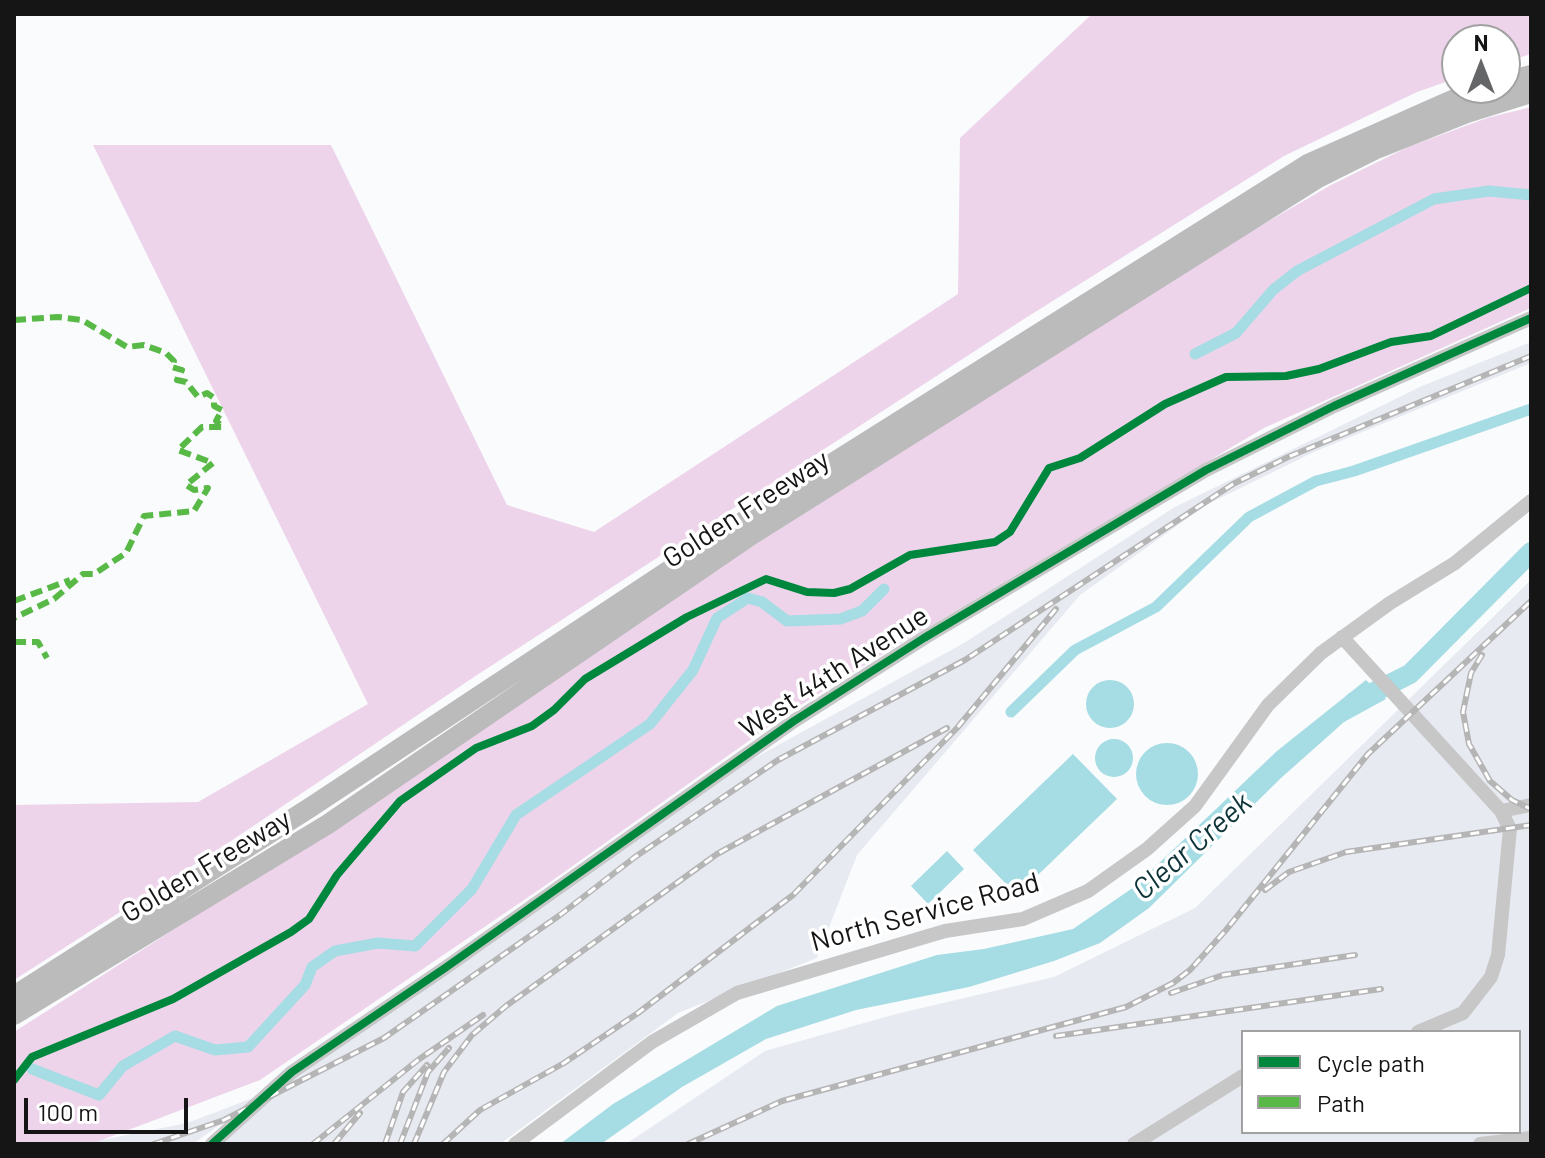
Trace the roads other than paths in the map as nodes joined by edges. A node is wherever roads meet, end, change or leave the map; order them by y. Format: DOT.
graph roads {
  1 [pos="1531,93"];
  2 [pos="1444,104"];
  3 [pos="1531,318"];
  4 [pos="1531,501"];
  5 [pos="1342,637"];
  6 [pos="1531,805"];
  7 [pos="1501,811"];
  8 [pos="14,996"];
  9 [pos="14,1015"];
  10 [pos="1423,1030"];
  11 [pos="1241,1077"];
  12 [pos="1531,1138"];
  13 [pos="212,1144"];
  14 [pos="515,1144"];
  15 [pos="1134,1144"];
  16 [pos="1480,1144"];
  1 -- 9 [label="highway, Golden Freeway"];
  2 -- 8 [label="highway, Golden Freeway"];
  3 -- 13 [label="street, West 44th Avenue"];
  4 -- 5 [label="street, North Service Road"];
  5 -- 7 [label="street"];
  5 -- 14 [label="street, North Service Road"];
  6 -- 7 [label="street"];
  7 -- 10 [label="street"];
  11 -- 15 [label="street"];
  12 -- 16 [label="street"];
}
